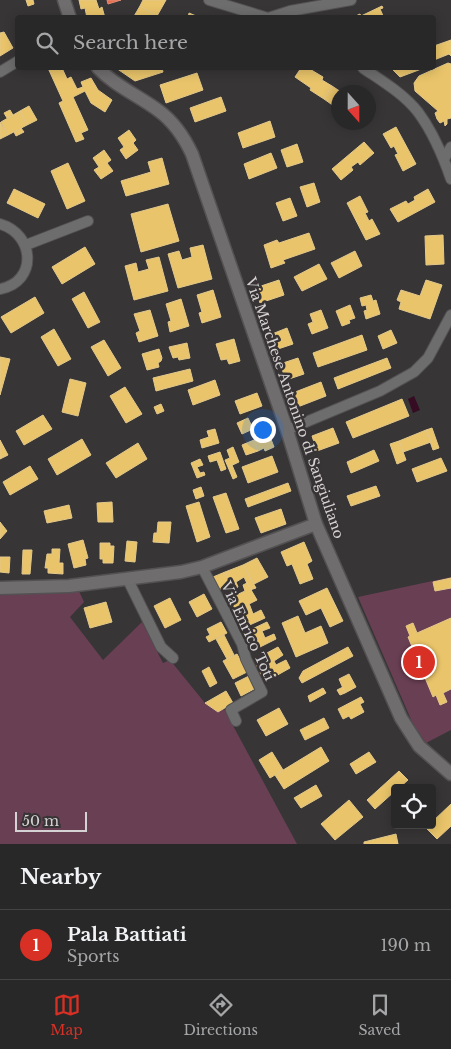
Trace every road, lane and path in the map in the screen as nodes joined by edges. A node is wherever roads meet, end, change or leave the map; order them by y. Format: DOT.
graph roads {
  1 [pos="64,0"];
  2 [pos="209,0"];
  3 [pos="351,0"];
  4 [pos="69,15"];
  5 [pos="258,15"];
  6 [pos="277,15"];
  7 [pos="15,63"];
  8 [pos="100,70"];
  9 [pos="366,70"];
  10 [pos="0,72"];
  11 [pos="451,148"];
  12 [pos="444,159"];
  13 [pos="451,179"];
  14 [pos="88,221"];
  15 [pos="0,224"];
  16 [pos="26,245"];
  17 [pos="0,289"];
  18 [pos="451,315"];
  19 [pos="287,430"];
  20 [pos="316,524"];
  21 [pos="202,567"];
  22 [pos="128,580"];
  23 [pos="0,588"];
  24 [pos="173,658"];
  25 [pos="236,721"];
  26 [pos="451,774"];
  1 -- 4 [label="main road"];
  2 -- 5 [label="street"];
  3 -- 6 [label="street"];
  7 -- 10 [label="street"];
  8 -- 19 [label="main road, Via Marchese Antonino di Sangiuliano"];
  9 -- 12 [label="street"];
  11 -- 12 [label="street"];
  12 -- 13 [label="street"];
  14 -- 16 [label="street"];
  15 -- 16 [label="street"];
  16 -- 17 [label="street"];
  18 -- 19 [label="street"];
  19 -- 20 [label="main road, Via Marchese Antonino di Sangiuliano"];
  20 -- 21 [label="main road"];
  20 -- 26 [label="main road, Via Marchese Antonino di Sangiuliano"];
  21 -- 22 [label="main road"];
  21 -- 25 [label="street, Via Enrico Toti"];
  22 -- 23 [label="main road"];
  22 -- 24 [label="street"];
}
